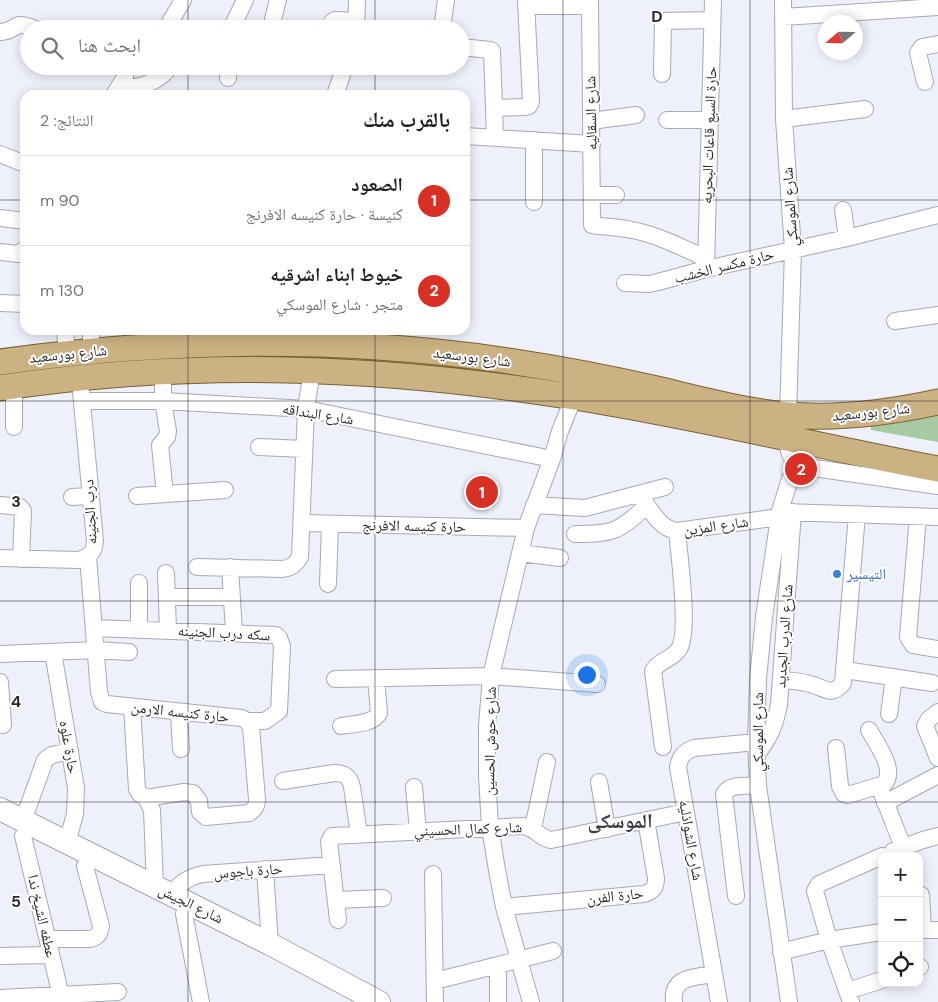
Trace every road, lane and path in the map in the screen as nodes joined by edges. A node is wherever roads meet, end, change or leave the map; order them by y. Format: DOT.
graph roads {
  1 [pos="183,0"];
  2 [pos="245,0"];
  3 [pos="278,0"];
  4 [pos="357,0"];
  5 [pos="446,0"];
  6 [pos="713,0"];
  7 [pos="783,0"];
  8 [pos="526,3"];
  9 [pos="590,3"];
  10 [pos="938,7"];
  11 [pos="861,15"];
  12 [pos="783,17"];
  13 [pos="818,18"];
  14 [pos="273,19"];
  15 [pos="171,20"];
  16 [pos="235,20"];
  17 [pos="356,20"];
  18 [pos="443,20"];
  19 [pos="712,20"];
  20 [pos="20,24"];
  21 [pos="0,32"];
  22 [pos="938,44"];
  23 [pos="470,48"];
  24 [pos="662,74"];
  25 [pos="125,75"];
  26 [pos="162,75"];
  27 [pos="342,75"];
  28 [pos="925,82"];
  29 [pos="117,90"];
  30 [pos="126,90"];
  31 [pos="336,90"];
  32 [pos="494,108"];
  33 [pos="865,109"];
  34 [pos="636,115"];
  35 [pos="784,118"];
  36 [pos="667,120"];
  37 [pos="709,120"];
  38 [pos="591,121"];
  39 [pos="470,136"];
  40 [pos="494,137"];
  41 [pos="534,140"];
  42 [pos="592,144"];
  43 [pos="0,154"];
  44 [pos="20,162"];
  45 [pos="592,195"];
  46 [pos="616,195"];
  47 [pos="534,202"];
  48 [pos="843,210"];
  49 [pos="938,215"];
  50 [pos="0,218"];
  51 [pos="20,220"];
  52 [pos="847,238"];
  53 [pos="793,250"];
  54 [pos="0,252"];
  55 [pos="20,253"];
  56 [pos="706,264"];
  57 [pos="625,282"];
  58 [pos="0,303"];
  59 [pos="20,304"];
  60 [pos="938,316"];
  61 [pos="895,321"];
  62 [pos="91,341"];
  63 [pos="66,342"];
  64 [pos="0,362"];
  65 [pos="312,370"];
  66 [pos="163,371"];
  67 [pos="7,387"];
  68 [pos="81,389"];
  69 [pos="574,397"];
  70 [pos="164,401"];
  71 [pos="938,402"];
  72 [pos="306,409"];
  73 [pos="14,427"];
  74 [pos="788,427"];
  75 [pos="260,448"];
  76 [pos="304,449"];
  77 [pos="552,459"];
  78 [pos="800,466"];
  79 [pos="938,469"];
  80 [pos="938,486"];
  81 [pos="665,487"];
  82 [pos="225,490"];
  83 [pos="165,494"];
  84 [pos="90,496"];
  85 [pos="137,496"];
  86 [pos="72,497"];
  87 [pos="643,500"];
  88 [pos="0,505"];
  89 [pos="534,505"];
  90 [pos="784,514"];
  91 [pos="857,514"];
  92 [pos="918,516"];
  93 [pos="938,517"];
  94 [pos="302,523"];
  95 [pos="330,524"];
  96 [pos="526,528"];
  97 [pos="677,531"];
  98 [pos="575,534"];
  99 [pos="301,549"];
  100 [pos="330,550"];
  101 [pos="520,553"];
  102 [pos="88,557"];
  103 [pos="0,558"];
  104 [pos="560,558"];
  105 [pos="20,559"];
  106 [pos="198,566"];
  107 [pos="230,568"];
  108 [pos="166,573"];
  109 [pos="139,583"];
  110 [pos="328,584"];
  111 [pos="167,597"];
  112 [pos="232,597"];
  113 [pos="94,628"];
  114 [pos="139,629"];
  115 [pos="168,630"];
  116 [pos="234,632"];
  117 [pos="938,649"];
  118 [pos="96,650"];
  119 [pos="53,652"];
  120 [pos="129,652"];
  121 [pos="0,654"];
  122 [pos="845,670"];
  123 [pos="491,676"];
  124 [pos="894,677"];
  125 [pos="376,678"];
  126 [pos="335,679"];
  127 [pos="781,679"];
  128 [pos="0,682"];
  129 [pos="932,683"];
  130 [pos="597,684"];
  131 [pos="132,707"];
  132 [pos="179,712"];
  133 [pos="938,712"];
  134 [pos="889,714"];
  135 [pos="248,722"];
  136 [pos="3,725"];
  137 [pos="341,726"];
  138 [pos="869,730"];
  139 [pos="663,747"];
  140 [pos="756,748"];
  141 [pos="836,748"];
  142 [pos="181,749"];
  143 [pos="70,751"];
  144 [pos="938,758"];
  145 [pos="547,762"];
  146 [pos="936,779"];
  147 [pos="283,781"];
  148 [pos="599,782"];
  149 [pos="758,786"];
  150 [pos="879,786"];
  151 [pos="414,787"];
  152 [pos="146,798"];
  153 [pos="885,803"];
  154 [pos="0,810"];
  155 [pos="686,812"];
  156 [pos="646,820"];
  157 [pos="0,824"];
  158 [pos="490,826"];
  159 [pos="23,828"];
  160 [pos="533,828"];
  161 [pos="607,829"];
  162 [pos="418,831"];
  163 [pos="359,834"];
  164 [pos="938,836"];
  165 [pos="66,842"];
  166 [pos="903,847"];
  167 [pos="891,852"];
  168 [pos="878,858"];
  169 [pos="332,865"];
  170 [pos="85,866"];
  171 [pos="266,869"];
  172 [pos="433,874"];
  173 [pos="163,890"];
  174 [pos="736,896"];
  175 [pos="922,897"];
  176 [pos="384,898"];
  177 [pos="336,900"];
  178 [pos="504,906"];
  179 [pos="184,914"];
  180 [pos="338,920"];
  181 [pos="927,930"];
  182 [pos="878,933"];
  183 [pos="829,940"];
  184 [pos="270,944"];
  185 [pos="50,947"];
  186 [pos="553,951"];
  187 [pos="781,952"];
  188 [pos="0,956"];
  189 [pos="519,960"];
  190 [pos="498,965"];
  191 [pos="714,974"];
  192 [pos="435,981"];
  193 [pos="878,982"];
  194 [pos="118,992"];
  195 [pos="61,996"];
  196 [pos="849,997"];
  197 [pos="0,998"];
  198 [pos="86,998"];
  199 [pos="201,1002"];
  200 [pos="350,1002"];
  201 [pos="379,1002"];
  202 [pos="435,1002"];
  203 [pos="498,1002"];
  204 [pos="531,1002"];
  205 [pos="674,1002"];
  206 [pos="719,1002"];
  207 [pos="786,1002"];
  1 -- 15 [label="street"];
  2 -- 16 [label="street"];
  3 -- 14 [label="street"];
  4 -- 17 [label="street"];
  5 -- 18 [label="street"];
  6 -- 19 [label="street, حارة السبع قاعات البحريه"];
  7 -- 12 [label="street, شارع الموسكي"];
  8 -- 9 [label="street"];
  8 -- 32 [label="street"];
  9 -- 38 [label="street, شارع السقاليه"];
  10 -- 11 [label="street"];
  12 -- 13 [label="street"];
  12 -- 35 [label="street, شارع الموسكي"];
  19 -- 24 [label="street"];
  19 -- 37 [label="street, حارة السبع قاعات البحريه"];
  20 -- 21 [label="street"];
  22 -- 28 [label="street"];
  23 -- 32 [label="street"];
  25 -- 29 [label="street"];
  26 -- 30 [label="street"];
  27 -- 31 [label="street"];
  32 -- 40 [label="street"];
  33 -- 35 [label="street"];
  34 -- 38 [label="street"];
  35 -- 53 [label="street, شارع الموسكي"];
  36 -- 37 [label="street"];
  37 -- 56 [label="street, حارة السبع قاعات البحريه"];
  38 -- 42 [label="street, شارع السقاليه"];
  39 -- 40 [label="street"];
  40 -- 41 [label="street"];
  41 -- 42 [label="street"];
  41 -- 47 [label="street"];
  42 -- 45 [label="street, شارع السقاليه"];
  43 -- 44 [label="street"];
  45 -- 46 [label="street"];
  45 -- 56 [label="street, شارع السقاليه"];
  48 -- 52 [label="street"];
  49 -- 52 [label="street, حارة مكسر الخشب"];
  50 -- 51 [label="street"];
  52 -- 53 [label="street, حارة مكسر الخشب"];
  53 -- 56 [label="street, حارة مكسر الخشب"];
  53 -- 74 [label="street, شارع الموسكي"];
  54 -- 55 [label="street"];
  56 -- 57 [label="street, حارة مكسر الخشب"];
  58 -- 59 [label="street"];
  60 -- 61 [label="street"];
  62 -- 63 [label="main road, شارع بورسعيد"];
  62 -- 74 [label="main road, شارع بورسعيد"];
  63 -- 64 [label="main road, شارع بورسعيد"];
  65 -- 66 [label="main road, شارع بورسعيد"];
  65 -- 69 [label="main road, شارع بورسعيد"];
  65 -- 72 [label="street"];
  66 -- 68 [label="main road, شارع بورسعيد"];
  66 -- 70 [label="street"];
  67 -- 68 [label="main road, شارع بورسعيد"];
  67 -- 73 [label="street"];
  68 -- 70 [label="street, شارع البنداقه"];
  68 -- 84 [label="street, درب الجنينه"];
  69 -- 74 [label="main road, شارع بورسعيد"];
  69 -- 77 [label="street, شارع حوش الحسين"];
  70 -- 72 [label="street, شارع البنداقه"];
  70 -- 83 [label="street"];
  71 -- 74 [label="main road, شارع بورسعيد"];
  72 -- 76 [label="street"];
  72 -- 77 [label="street, شارع البنداقه"];
  74 -- 78 [label="street"];
  74 -- 79 [label="main road, شارع بورسعيد"];
  75 -- 76 [label="street"];
  76 -- 94 [label="street"];
  77 -- 89 [label="street, شارع حوش الحسين"];
  78 -- 80 [label="street"];
  78 -- 90 [label="street, شارع الموسكي"];
  81 -- 87 [label="street"];
  82 -- 83 [label="street"];
  83 -- 85 [label="street"];
  84 -- 86 [label="street"];
  84 -- 102 [label="street, درب الجنينه"];
  87 -- 89 [label="street"];
  87 -- 97 [label="street, شارع المزين"];
  87 -- 98 [label="street"];
  88 -- 105 [label="street"];
  89 -- 96 [label="street, شارع حوش الحسين"];
  90 -- 91 [label="street, شارع المزين"];
  90 -- 97 [label="street, شارع المزين"];
  90 -- 127 [label="street, شارع الدرب الجديد"];
  90 -- 140 [label="street, شارع الموسكي"];
  91 -- 92 [label="street, شارع المزين"];
  91 -- 122 [label="street"];
  92 -- 93 [label="street, شارع المزين"];
  92 -- 117 [label="street"];
  94 -- 95 [label="street, حارة كنيسه الافرنج"];
  94 -- 99 [label="street"];
  95 -- 96 [label="street, حارة كنيسه الافرنج"];
  95 -- 100 [label="street"];
  96 -- 101 [label="street, شارع حوش الحسين"];
  97 -- 139 [label="street"];
  99 -- 100 [label="street"];
  99 -- 107 [label="street"];
  100 -- 110 [label="street"];
  101 -- 104 [label="street"];
  101 -- 123 [label="street, شارع حوش الحسين"];
  102 -- 105 [label="street, درب الجنينه"];
  102 -- 113 [label="street, حارة كنيسه الارمن"];
  103 -- 105 [label="street, درب الجنينه"];
  106 -- 107 [label="street"];
  107 -- 112 [label="street"];
  108 -- 111 [label="street"];
  109 -- 114 [label="street"];
  111 -- 112 [label="street"];
  111 -- 115 [label="street"];
  112 -- 116 [label="street"];
  113 -- 114 [label="street, سكه درب الجنينه"];
  113 -- 118 [label="street, حارة كنيسه الارمن"];
  114 -- 115 [label="street, سكه درب الجنينه"];
  115 -- 116 [label="street, سكه درب الجنينه"];
  116 -- 135 [label="street, سكه درب الجنينه"];
  118 -- 119 [label="street"];
  118 -- 120 [label="street"];
  118 -- 131 [label="street, حارة كنيسه الارمن"];
  119 -- 121 [label="street"];
  119 -- 143 [label="street, حارة علوه"];
  122 -- 124 [label="street"];
  122 -- 127 [label="street"];
  123 -- 125 [label="street"];
  123 -- 130 [label="street"];
  123 -- 158 [label="street, شارع حوش الحسين"];
  124 -- 129 [label="street"];
  124 -- 134 [label="street"];
  125 -- 126 [label="street"];
  125 -- 137 [label="street"];
  127 -- 140 [label="street, شارع الدرب الجديد"];
  128 -- 136 [label="street"];
  131 -- 132 [label="street, حارة كنيسه الارمن"];
  131 -- 152 [label="street"];
  132 -- 135 [label="street, حارة كنيسه الارمن"];
  132 -- 142 [label="street"];
  133 -- 144 [label="street"];
  135 -- 152 [label="street, حارة كنيسه الارمن"];
  138 -- 150 [label="street"];
  140 -- 149 [label="street, شارع الموسكي"];
  140 -- 155 [label="street, شارع الشواذليه"];
  141 -- 150 [label="street"];
  143 -- 159 [label="street"];
  143 -- 165 [label="street, حارة علوه"];
  145 -- 160 [label="street"];
  146 -- 153 [label="street"];
  147 -- 163 [label="street"];
  148 -- 161 [label="street"];
  149 -- 174 [label="street"];
  149 -- 187 [label="street, شارع الموسكي"];
  150 -- 153 [label="street"];
  151 -- 162 [label="street"];
  152 -- 173 [label="street"];
  153 -- 166 [label="street"];
  154 -- 159 [label="main road, شارع الجيش"];
  155 -- 156 [label="street, شارع كمال الحسيني"];
  155 -- 191 [label="street, شارع الشواذليه"];
  156 -- 161 [label="street, شارع كمال الحسيني"];
  156 -- 178 [label="street, حارة الفرن"];
  157 -- 159 [label="main road, شارع الجيش"];
  158 -- 160 [label="street, شارع كمال الحسيني"];
  158 -- 162 [label="street, شارع كمال الحسيني"];
  158 -- 178 [label="street, شارع حوش الحسين"];
  159 -- 165 [label="main road, شارع الجيش"];
  159 -- 170 [label="main road, شارع الجيش"];
  159 -- 185 [label="street, عطفه الشيخ ندا"];
  160 -- 161 [label="street, شارع كمال الحسيني"];
  162 -- 163 [label="street, شارع كمال الحسيني"];
  163 -- 169 [label="street, شارع كمال الحسيني"];
  164 -- 166 [label="street"];
  165 -- 173 [label="main road, شارع الجيش"];
  166 -- 167 [label="street"];
  168 -- 183 [label="street"];
  169 -- 171 [label="street, حارة باجوس"];
  169 -- 177 [label="street"];
  170 -- 179 [label="main road, شارع الجيش"];
  170 -- 185 [label="street"];
  171 -- 173 [label="street, حارة باجوس"];
  171 -- 184 [label="street"];
  172 -- 192 [label="street"];
  173 -- 184 [label="main road, شارع الجيش"];
  175 -- 181 [label="street"];
  176 -- 177 [label="street"];
  177 -- 180 [label="street"];
  178 -- 189 [label="street, شارع حوش الحسين"];
  179 -- 199 [label="street"];
  179 -- 200 [label="main road, شارع الجيش"];
  182 -- 183 [label="street"];
  183 -- 187 [label="street"];
  183 -- 196 [label="street"];
  184 -- 201 [label="main road, شارع الجيش"];
  185 -- 188 [label="street"];
  185 -- 195 [label="street, عطفه الشيخ ندا"];
  186 -- 189 [label="street"];
  187 -- 207 [label="street, شارع الموسكي"];
  189 -- 190 [label="street"];
  189 -- 204 [label="street, شارع حوش الحسين"];
  190 -- 192 [label="street"];
  190 -- 203 [label="street"];
  191 -- 205 [label="street"];
  191 -- 206 [label="street, شارع الشواذليه"];
  192 -- 202 [label="street"];
  193 -- 196 [label="street"];
  194 -- 198 [label="street"];
  195 -- 197 [label="street"];
  195 -- 198 [label="street"];
}
